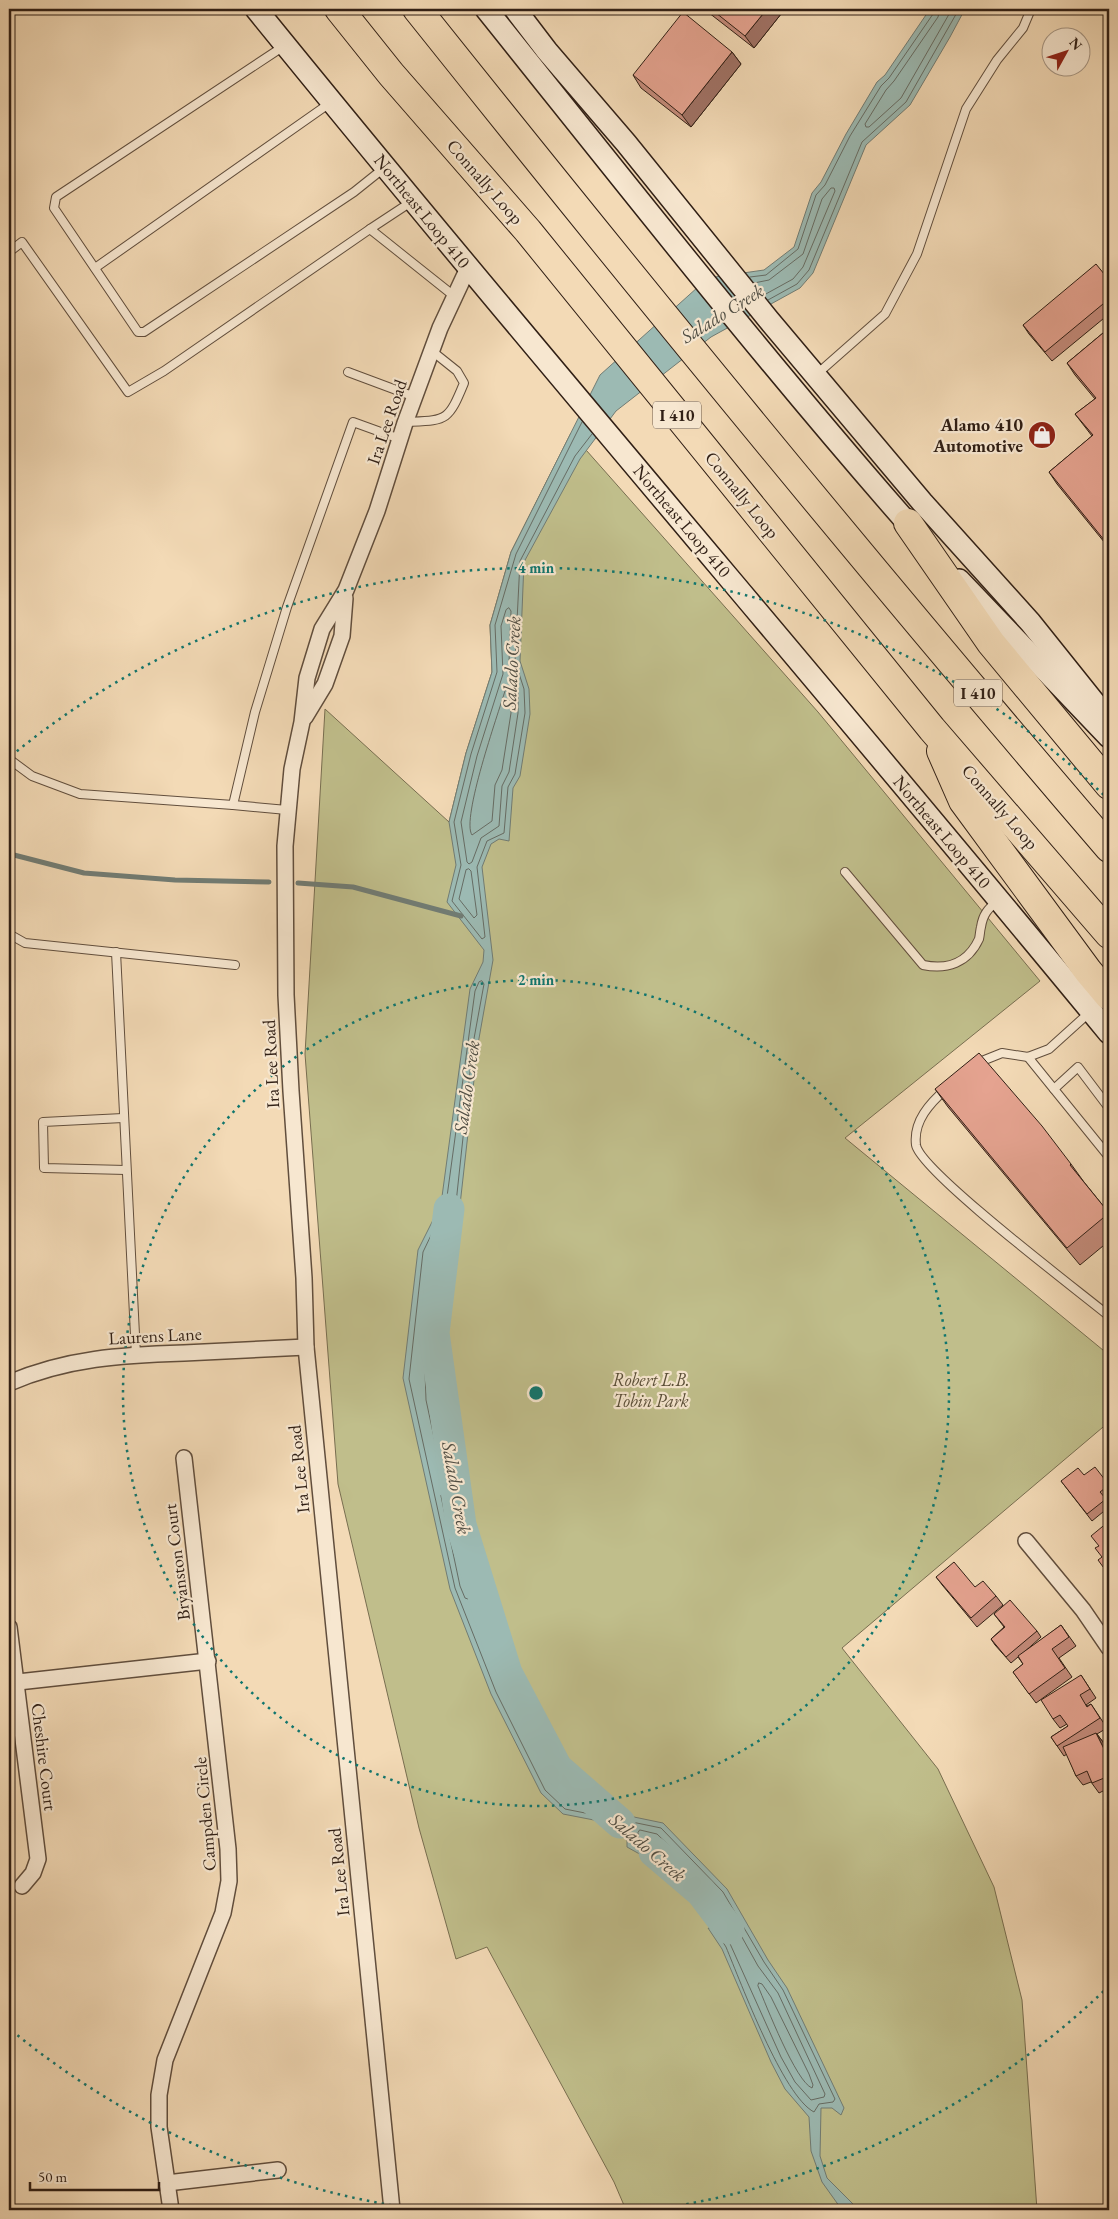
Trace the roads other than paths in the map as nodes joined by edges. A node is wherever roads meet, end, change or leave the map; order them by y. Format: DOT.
graph roads {
  1 [pos="256,9"];
  2 [pos="326,9"];
  3 [pos="339,9"];
  4 [pos="417,9"];
  5 [pos="486,9"];
  6 [pos="515,9"];
  7 [pos="1030,9"];
  8 [pos="285,44"];
  9 [pos="391,74"];
  10 [pos="332,102"];
  11 [pos="386,167"];
  12 [pos="413,201"];
  13 [pos="370,229"];
  14 [pos="9,252"];
  15 [pos="94,268"];
  16 [pos="468,268"];
  17 [pos="454,296"];
  18 [pos="432,351"];
  19 [pos="348,372"];
  20 [pos="816,376"];
  21 [pos="415,397"];
  22 [pos="406,422"];
  23 [pos="400,439"];
  24 [pos="908,523"];
  25 [pos="346,590"];
  26 [pos="302,722"];
  27 [pos="1109,724"];
  28 [pos="932,728"];
  29 [pos="1109,737"];
  30 [pos="9,759"];
  31 [pos="1109,785"];
  32 [pos="233,805"];
  33 [pos="287,810"];
  34 [pos="1109,848"];
  35 [pos="845,872"];
  36 [pos="998,899"];
  37 [pos="9,934"];
  38 [pos="1109,934"];
  39 [pos="116,952"];
  40 [pos="235,965"];
  41 [pos="1100,1003"];
  42 [pos="1109,1034"];
  43 [pos="1028,1056"];
  44 [pos="972,1067"];
  45 [pos="952,1084"];
  46 [pos="1054,1089"];
  47 [pos="1109,1108"];
  48 [pos="123,1118"];
  49 [pos="1109,1157"];
  50 [pos="126,1170"];
  51 [pos="1109,1316"];
  52 [pos="306,1347"];
  53 [pos="136,1354"];
  54 [pos="9,1383"];
  55 [pos="184,1458"];
  56 [pos="1026,1541"];
  57 [pos="9,1627"];
  58 [pos="1109,1648"];
  59 [pos="208,1661"];
  60 [pos="12,1682"];
  61 [pos="22,1886"];
  62 [pos="278,2170"];
  63 [pos="167,2183"];
  64 [pos="171,2210"];
  65 [pos="392,2210"];
  1 -- 8 [label="main road, Northeast Loop 410"];
  2 -- 9 [label="highway"];
  3 -- 9 [label="highway, Connally Loop / I 410"];
  4 -- 34 [label="highway, I 410"];
  5 -- 24 [label="main road"];
  6 -- 20 [label="main road"];
  7 -- 20 [label="lane"];
  8 -- 10 [label="main road, Northeast Loop 410"];
  8 -- 15 [label="lane"];
  9 -- 28 [label="highway, Connally Loop / I 410"];
  10 -- 11 [label="main road, Northeast Loop 410"];
  10 -- 15 [label="lane"];
  11 -- 12 [label="main road, Northeast Loop 410"];
  11 -- 15 [label="lane"];
  12 -- 13 [label="lane"];
  12 -- 16 [label="main road, Northeast Loop 410"];
  13 -- 14 [label="lane"];
  13 -- 17 [label="lane"];
  16 -- 17 [label="street, Ira Lee Road"];
  16 -- 36 [label="main road, Northeast Loop 410"];
  17 -- 18 [label="street, Ira Lee Road"];
  18 -- 21 [label="street, Ira Lee Road"];
  18 -- 22 [label="lane"];
  19 -- 21 [label="lane"];
  20 -- 27 [label="main road"];
  21 -- 22 [label="street, Ira Lee Road"];
  22 -- 23 [label="street, Ira Lee Road"];
  23 -- 25 [label="street, Ira Lee Road"];
  23 -- 32 [label="lane"];
  24 -- 29 [label="main road"];
  24 -- 31 [label="highway"];
  25 -- 26 [label="street, Ira Lee Road"];
  25 -- 26 [label="street, Ira Lee Road"];
  26 -- 33 [label="street, Ira Lee Road"];
  28 -- 38 [label="highway, Connally Loop / I 410"];
  28 -- 41 [label="highway"];
  30 -- 32 [label="lane"];
  32 -- 33 [label="lane"];
  33 -- 52 [label="street, Ira Lee Road"];
  35 -- 36 [label="lane"];
  36 -- 41 [label="main road, Northeast Loop 410"];
  37 -- 39 [label="lane"];
  39 -- 40 [label="lane"];
  39 -- 48 [label="lane"];
  41 -- 42 [label="main road, Northeast Loop 410"];
  41 -- 43 [label="lane"];
  43 -- 44 [label="lane"];
  43 -- 46 [label="lane"];
  45 -- 51 [label="lane"];
  46 -- 47 [label="lane"];
  46 -- 49 [label="lane"];
  48 -- 50 [label="lane"];
  48 -- 50 [label="lane"];
  50 -- 53 [label="lane"];
  52 -- 53 [label="street, Laurens Lane"];
  52 -- 65 [label="street, Ira Lee Road"];
  53 -- 54 [label="street, Laurens Lane"];
  55 -- 59 [label="street, Bryanston Court"];
  56 -- 58 [label="street"];
  57 -- 60 [label="street, Cheshire Court"];
  59 -- 60 [label="street"];
  59 -- 63 [label="street, Campden Circle"];
  60 -- 61 [label="street, Cheshire Court"];
  62 -- 63 [label="street"];
  63 -- 64 [label="street, Campden Circle"];
}
